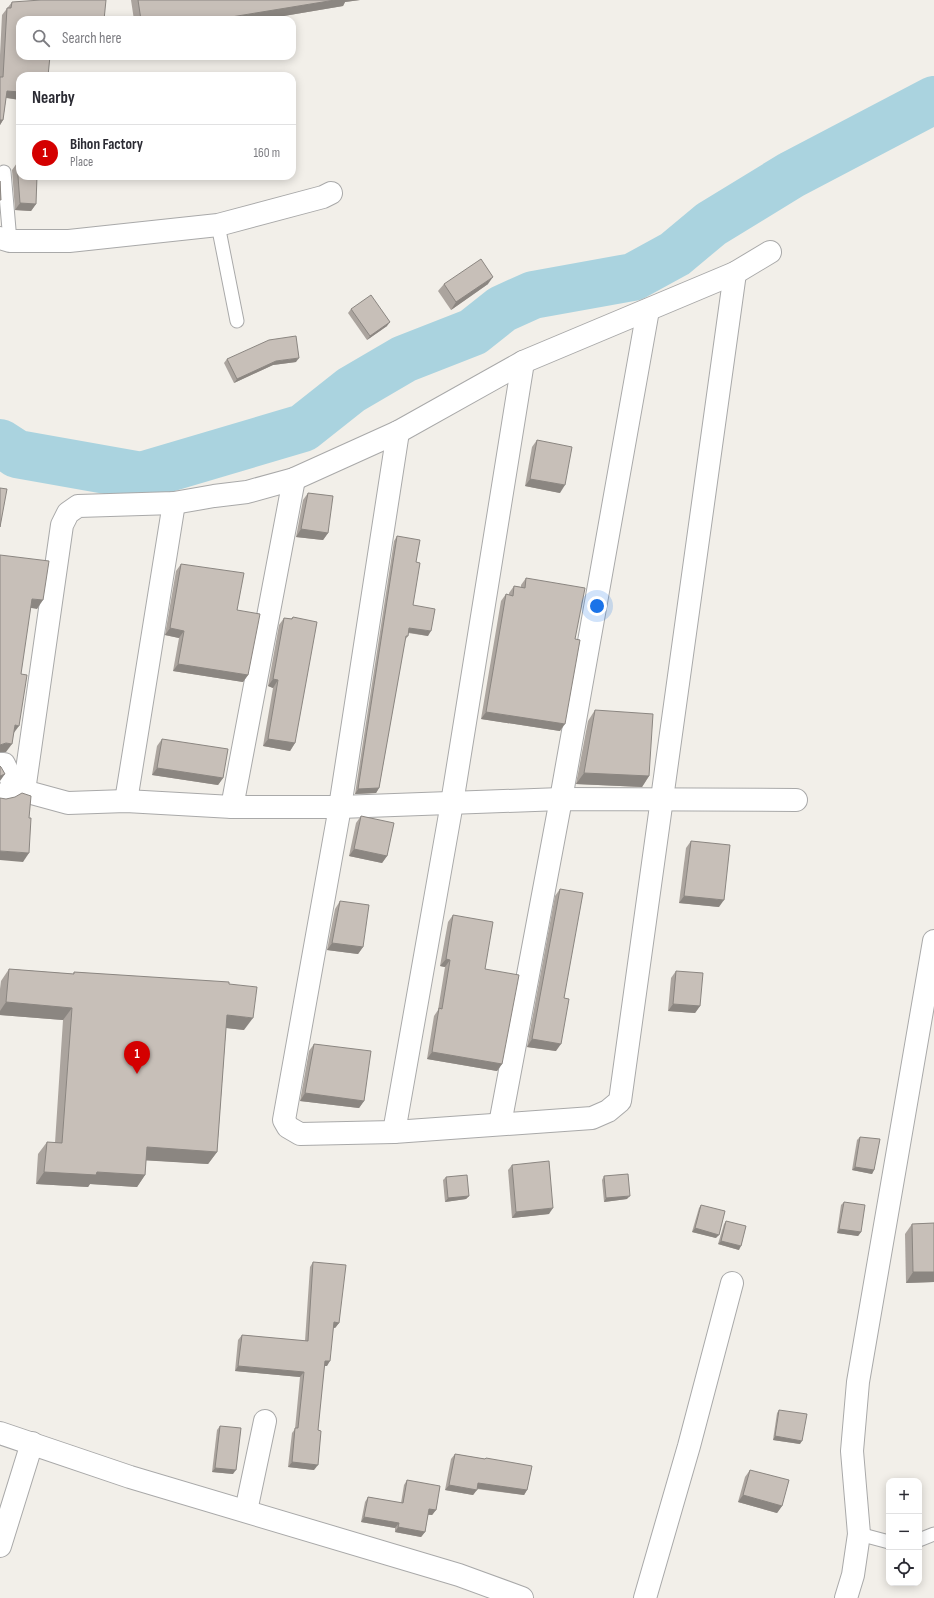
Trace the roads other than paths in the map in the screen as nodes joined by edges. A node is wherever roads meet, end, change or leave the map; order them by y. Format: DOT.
graph roads {
  1 [pos="4,172"];
  2 [pos="331,193"];
  3 [pos="218,224"];
  4 [pos="5,240"];
  5 [pos="770,252"];
  6 [pos="735,273"];
  7 [pos="648,310"];
  8 [pos="237,321"];
  9 [pos="523,362"];
  10 [pos="398,432"];
  11 [pos="294,479"];
  12 [pos="174,504"];
  13 [pos="0,764"];
  14 [pos="13,791"];
  15 [pos="561,799"];
  16 [pos="662,799"];
  17 [pos="796,800"];
  18 [pos="126,801"];
  19 [pos="452,804"];
  20 [pos="232,807"];
  21 [pos="340,807"];
  22 [pos="934,941"];
  23 [pos="500,1124"];
  24 [pos="394,1132"];
  25 [pos="732,1283"];
  26 [pos="266,1421"];
  27 [pos="0,1433"];
  28 [pos="32,1443"];
  29 [pos="246,1512"];
  30 [pos="859,1534"];
  31 [pos="934,1534"];
  32 [pos="922,1539"];
  33 [pos="886,1541"];
  34 [pos="0,1546"];
  35 [pos="522,1598"];
  36 [pos="645,1598"];
  37 [pos="846,1598"];
  1 -- 4 [label="lane"];
  2 -- 3 [label="street"];
  3 -- 4 [label="street"];
  3 -- 8 [label="lane"];
  5 -- 6 [label="street"];
  6 -- 7 [label="street"];
  6 -- 16 [label="street"];
  7 -- 9 [label="street"];
  7 -- 15 [label="street"];
  9 -- 10 [label="street"];
  9 -- 19 [label="street"];
  10 -- 11 [label="street"];
  10 -- 21 [label="street"];
  11 -- 12 [label="street"];
  11 -- 20 [label="street"];
  12 -- 14 [label="street"];
  12 -- 18 [label="street"];
  13 -- 14 [label="street"];
  14 -- 18 [label="street"];
  15 -- 16 [label="street"];
  15 -- 19 [label="street"];
  15 -- 23 [label="street"];
  16 -- 17 [label="street"];
  16 -- 23 [label="street"];
  18 -- 20 [label="street"];
  19 -- 21 [label="street"];
  19 -- 24 [label="street"];
  20 -- 21 [label="street"];
  21 -- 24 [label="street"];
  22 -- 30 [label="street"];
  23 -- 24 [label="street"];
  25 -- 36 [label="street"];
  26 -- 29 [label="street"];
  27 -- 28 [label="street"];
  28 -- 29 [label="street"];
  28 -- 34 [label="street"];
  29 -- 35 [label="street"];
  30 -- 33 [label="lane"];
  30 -- 37 [label="street"];
  31 -- 32 [label="lane"];
}
